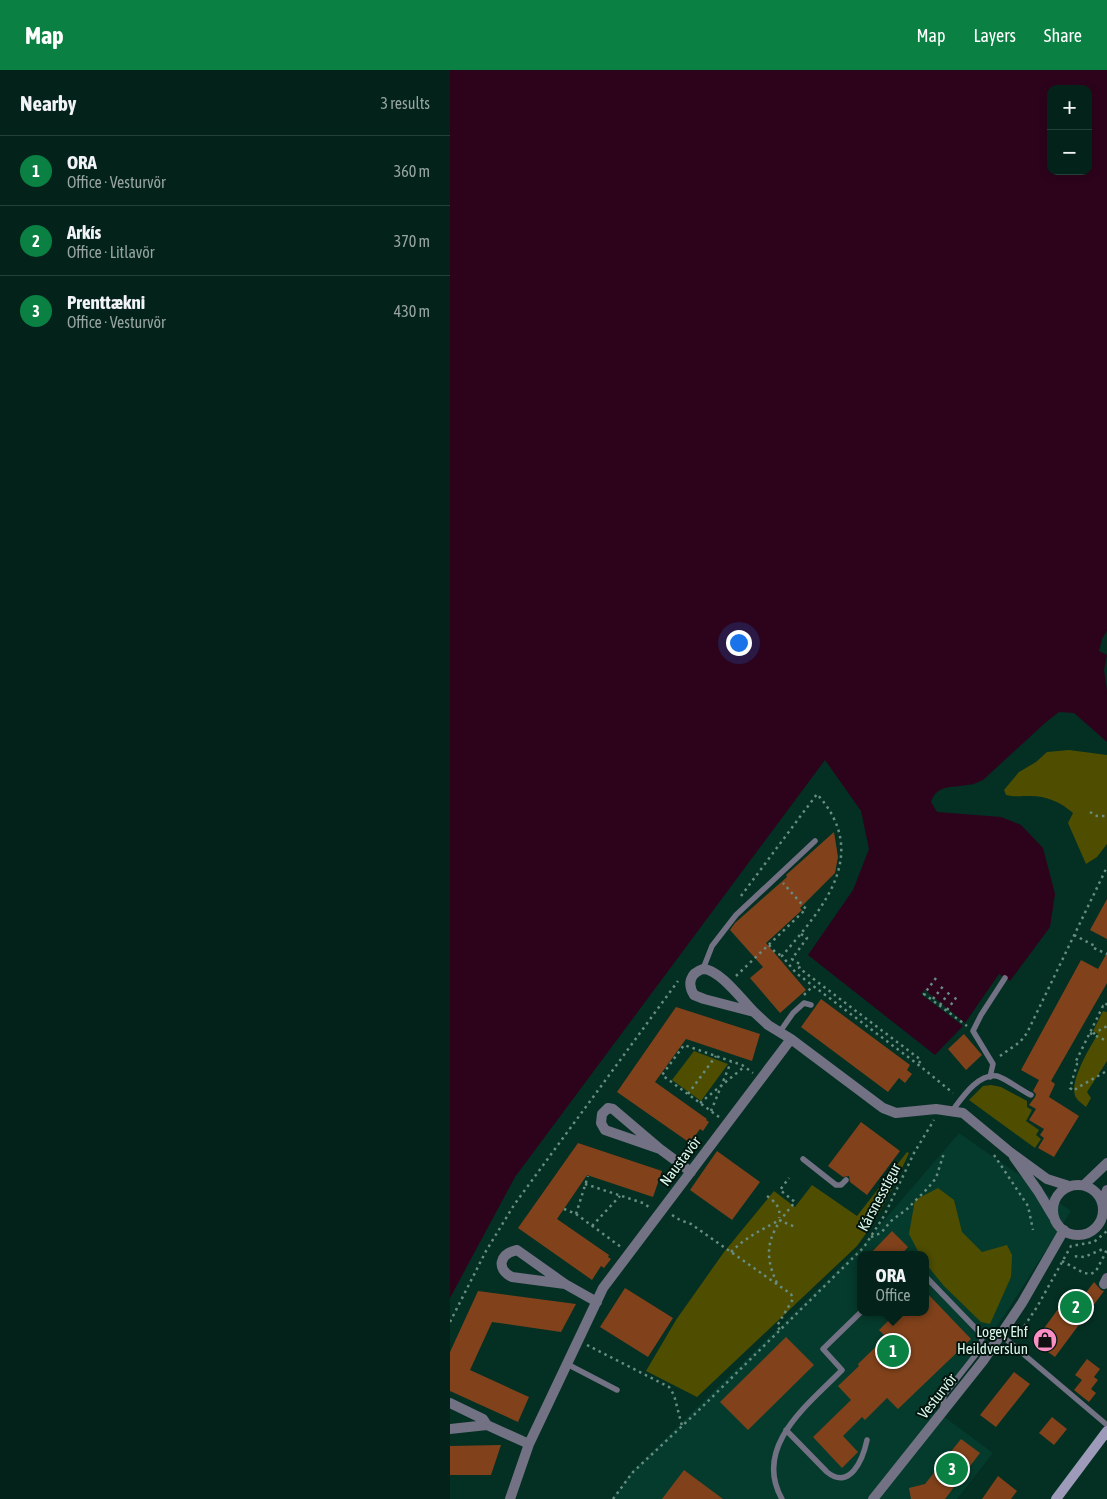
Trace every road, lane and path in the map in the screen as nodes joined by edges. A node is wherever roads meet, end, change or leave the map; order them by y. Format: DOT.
graph roads {
  1 [pos="1090,812"];
  2 [pos="1107,816"];
  3 [pos="815,841"];
  4 [pos="765,864"];
  5 [pos="1107,867"];
  6 [pos="777,876"];
  7 [pos="815,918"];
  8 [pos="801,934"];
  9 [pos="1074,935"];
  10 [pos="769,945"];
  11 [pos="1107,954"];
  12 [pos="782,956"];
  13 [pos="703,969"];
  14 [pos="936,978"];
  15 [pos="1005,978"];
  16 [pos="680,979"];
  17 [pos="727,984"];
  18 [pos="944,984"];
  19 [pos="951,990"];
  20 [pos="958,995"];
  21 [pos="932,1000"];
  22 [pos="1107,1004"];
  23 [pos="811,1005"];
  24 [pos="940,1005"];
  25 [pos="946,1010"];
  26 [pos="754,1012"];
  27 [pos="964,1024"];
  28 [pos="1107,1026"];
  29 [pos="779,1033"];
  30 [pos="1091,1033"];
  31 [pos="790,1039"];
  32 [pos="1107,1041"];
  33 [pos="716,1056"];
  34 [pos="731,1061"];
  35 [pos="992,1061"];
  36 [pos="918,1064"];
  37 [pos="744,1067"];
  38 [pos="1105,1072"];
  39 [pos="990,1077"];
  40 [pos="760,1078"];
  41 [pos="958,1087"];
  42 [pos="720,1088"];
  43 [pos="953,1093"];
  44 [pos="688,1094"];
  45 [pos="1031,1096"];
  46 [pos="700,1103"];
  47 [pos="941,1110"];
  48 [pos="711,1111"];
  49 [pos="952,1111"];
  50 [pos="934,1121"];
  51 [pos="938,1121"];
  52 [pos="727,1123"];
  53 [pos="660,1149"];
  54 [pos="1010,1152"];
  55 [pos="944,1153"];
  56 [pos="994,1154"];
  57 [pos="803,1160"];
  58 [pos="1107,1163"];
  59 [pos="691,1172"];
  60 [pos="588,1176"];
  61 [pos="789,1178"];
  62 [pos="846,1180"];
  63 [pos="585,1184"];
  64 [pos="1084,1185"];
  65 [pos="1069,1186"];
  66 [pos="1107,1190"];
  67 [pos="620,1196"];
  68 [pos="767,1196"];
  69 [pos="1102,1203"];
  70 [pos="564,1209"];
  71 [pos="661,1211"];
  72 [pos="576,1214"];
  73 [pos="1055,1219"];
  74 [pos="779,1220"];
  75 [pos="592,1226"];
  76 [pos="794,1227"];
  77 [pos="1033,1230"];
  78 [pos="1064,1230"];
  79 [pos="1107,1231"];
  80 [pos="870,1238"];
  81 [pos="859,1251"];
  82 [pos="730,1252"];
  83 [pos="1107,1252"];
  84 [pos="630,1253"];
  85 [pos="857,1253"];
  86 [pos="1073,1256"];
  87 [pos="1062,1260"];
  88 [pos="929,1280"];
  89 [pos="565,1284"];
  90 [pos="777,1284"];
  91 [pos="597,1302"];
  92 [pos="857,1316"];
  93 [pos="450,1322"];
  94 [pos="780,1330"];
  95 [pos="1001,1335"];
  96 [pos="578,1341"];
  97 [pos="1012,1344"];
  98 [pos="567,1364"];
  99 [pos="618,1390"];
  100 [pos="450,1403"];
  101 [pos="943,1414"];
  102 [pos="487,1425"];
  103 [pos="1107,1425"];
  104 [pos="682,1426"];
  105 [pos="450,1429"];
  106 [pos="786,1430"];
  107 [pos="1107,1431"];
  108 [pos="868,1440"];
  109 [pos="529,1444"];
  110 [pos="510,1499"];
  111 [pos="613,1499"];
  112 [pos="782,1499"];
  113 [pos="873,1499"];
  114 [pos="1056,1499"];
  1 -- 2 [label="path"];
  3 -- 6 [label="lane"];
  4 -- 6 [label="path"];
  5 -- 9 [label="path"];
  6 -- 10 [label="path"];
  6 -- 13 [label="lane"];
  7 -- 8 [label="path"];
  8 -- 12 [label="path"];
  8 -- 36 [label="path"];
  9 -- 11 [label="path"];
  9 -- 35 [label="path"];
  10 -- 12 [label="path"];
  10 -- 17 [label="path"];
  12 -- 36 [label="path"];
  13 -- 17 [label="street"];
  13 -- 26 [label="street"];
  14 -- 21 [label="path"];
  15 -- 35 [label="lane"];
  16 -- 93 [label="path"];
  17 -- 26 [label="street"];
  18 -- 21 [label="path"];
  19 -- 24 [label="path"];
  20 -- 25 [label="path"];
  21 -- 24 [label="path"];
  22 -- 30 [label="path"];
  23 -- 29 [label="lane"];
  24 -- 25 [label="path"];
  25 -- 27 [label="path"];
  26 -- 29 [label="street"];
  28 -- 30 [label="path"];
  29 -- 31 [label="street"];
  30 -- 32 [label="path"];
  30 -- 38 [label="path"];
  31 -- 40 [label="street, Naustavör"];
  31 -- 47 [label="street"];
  33 -- 34 [label="path"];
  33 -- 44 [label="path"];
  33 -- 44 [label="path"];
  34 -- 37 [label="path"];
  34 -- 42 [label="path"];
  35 -- 39 [label="lane"];
  36 -- 43 [label="path"];
  37 -- 40 [label="path"];
  37 -- 42 [label="path"];
  39 -- 45 [label="lane"];
  39 -- 49 [label="lane"];
  40 -- 52 [label="street, Naustavör"];
  41 -- 43 [label="path, Kársnesstígur"];
  42 -- 46 [label="path"];
  42 -- 48 [label="path"];
  43 -- 47 [label="path, Kársnesstígur"];
  44 -- 46 [label="path"];
  46 -- 48 [label="path"];
  47 -- 49 [label="street"];
  47 -- 50 [label="path, Kársnesstígur"];
  48 -- 52 [label="path"];
  49 -- 54 [label="street"];
  50 -- 51 [label="path"];
  50 -- 80 [label="path, Kársnesstígur"];
  52 -- 59 [label="street, Naustavör"];
  53 -- 53 [label="street"];
  53 -- 59 [label="street"];
  54 -- 65 [label="street"];
  54 -- 73 [label="street"];
  55 -- 80 [label="path"];
  56 -- 77 [label="path"];
  57 -- 62 [label="lane"];
  58 -- 64 [label="street"];
  59 -- 71 [label="street, Naustavör"];
  60 -- 63 [label="path"];
  61 -- 74 [label="path"];
  63 -- 67 [label="path"];
  63 -- 72 [label="path"];
  64 -- 65 [label="street"];
  64 -- 69 [label="street"];
  65 -- 73 [label="street"];
  66 -- 69 [label="street"];
  67 -- 71 [label="path"];
  67 -- 75 [label="path"];
  68 -- 74 [label="path"];
  69 -- 78 [label="street"];
  70 -- 72 [label="path"];
  71 -- 82 [label="path"];
  71 -- 84 [label="street, Naustavör"];
  72 -- 75 [label="path"];
  73 -- 78 [label="street"];
  74 -- 76 [label="path"];
  74 -- 82 [label="path"];
  74 -- 90 [label="path"];
  75 -- 84 [label="path"];
  78 -- 95 [label="street, Vesturvör"];
  79 -- 87 [label="path"];
  80 -- 81 [label="path, Kársnesstígur"];
  82 -- 90 [label="path"];
  83 -- 86 [label="path"];
  83 -- 87 [label="path"];
  84 -- 91 [label="street, Naustavör"];
  85 -- 94 [label="path, Kársnesstígur"];
  87 -- 97 [label="path"];
  88 -- 101 [label="lane"];
  89 -- 89 [label="street"];
  89 -- 91 [label="street"];
  90 -- 94 [label="path"];
  91 -- 96 [label="street, Naustavör"];
  92 -- 106 [label="lane"];
  94 -- 104 [label="path, Kársnesstígur"];
  95 -- 97 [label="lane"];
  95 -- 101 [label="street, Vesturvör"];
  96 -- 98 [label="street, Naustavör"];
  96 -- 104 [label="path"];
  97 -- 103 [label="lane"];
  98 -- 99 [label="lane"];
  98 -- 109 [label="street, Naustavör"];
  100 -- 102 [label="street"];
  101 -- 113 [label="street, Vesturvör"];
  102 -- 105 [label="street"];
  102 -- 109 [label="street"];
  104 -- 111 [label="path, Kársnesstígur"];
  106 -- 108 [label="lane"];
  106 -- 112 [label="lane"];
  107 -- 114 [label="street"];
  109 -- 110 [label="street, Naustavör"];
}
